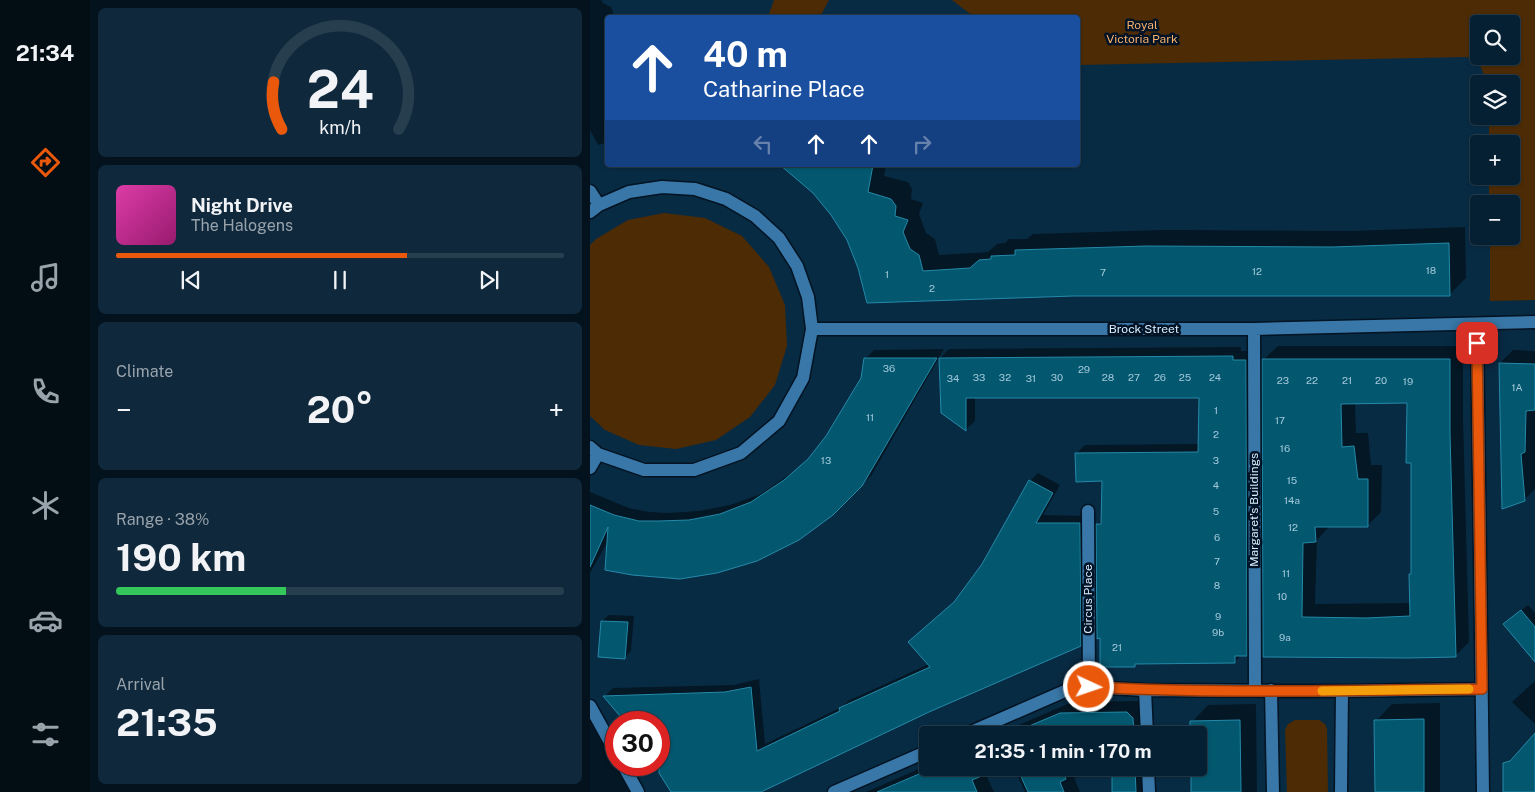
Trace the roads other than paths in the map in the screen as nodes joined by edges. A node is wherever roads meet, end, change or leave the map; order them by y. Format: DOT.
graph roads {
  1 [pos="590,191"];
  2 [pos="594,208"];
  3 [pos="1535,322"];
  4 [pos="1477,324"];
  5 [pos="812,329"];
  6 [pos="1254,329"];
  7 [pos="594,450"];
  8 [pos="590,468"];
  9 [pos="1088,511"];
  10 [pos="1089,687"];
  11 [pos="1482,689"];
  12 [pos="1145,690"];
  13 [pos="1255,690"];
  14 [pos="1272,690"];
  15 [pos="1342,691"];
  16 [pos="590,706"];
  17 [pos="985,726"];
  18 [pos="1147,726"];
  19 [pos="605,733"];
  20 [pos="919,755"];
  21 [pos="629,776"];
  22 [pos="1148,776"];
  23 [pos="638,792"];
  24 [pos="834,792"];
  25 [pos="1149,792"];
  26 [pos="1274,792"];
  27 [pos="1341,792"];
  28 [pos="1483,792"];
  1 -- 2 [label="street"];
  2 -- 5 [label="street"];
  3 -- 4 [label="street, Brock Street"];
  4 -- 6 [label="street, Brock Street"];
  4 -- 11 [label="street"];
  5 -- 6 [label="street, Brock Street"];
  5 -- 7 [label="street"];
  6 -- 13 [label="street, Margaret's Buildings"];
  7 -- 8 [label="street"];
  9 -- 10 [label="street, Circus Place"];
  10 -- 12 [label="street"];
  10 -- 17 [label="street"];
  11 -- 15 [label="street"];
  11 -- 28 [label="street"];
  12 -- 13 [label="street"];
  12 -- 18 [label="street"];
  13 -- 14 [label="street"];
  14 -- 15 [label="street"];
  14 -- 26 [label="street"];
  15 -- 27 [label="street"];
  16 -- 19 [label="street"];
  20 -- 24 [label="street"];
  21 -- 23 [label="street"];
  22 -- 25 [label="street"];
}
